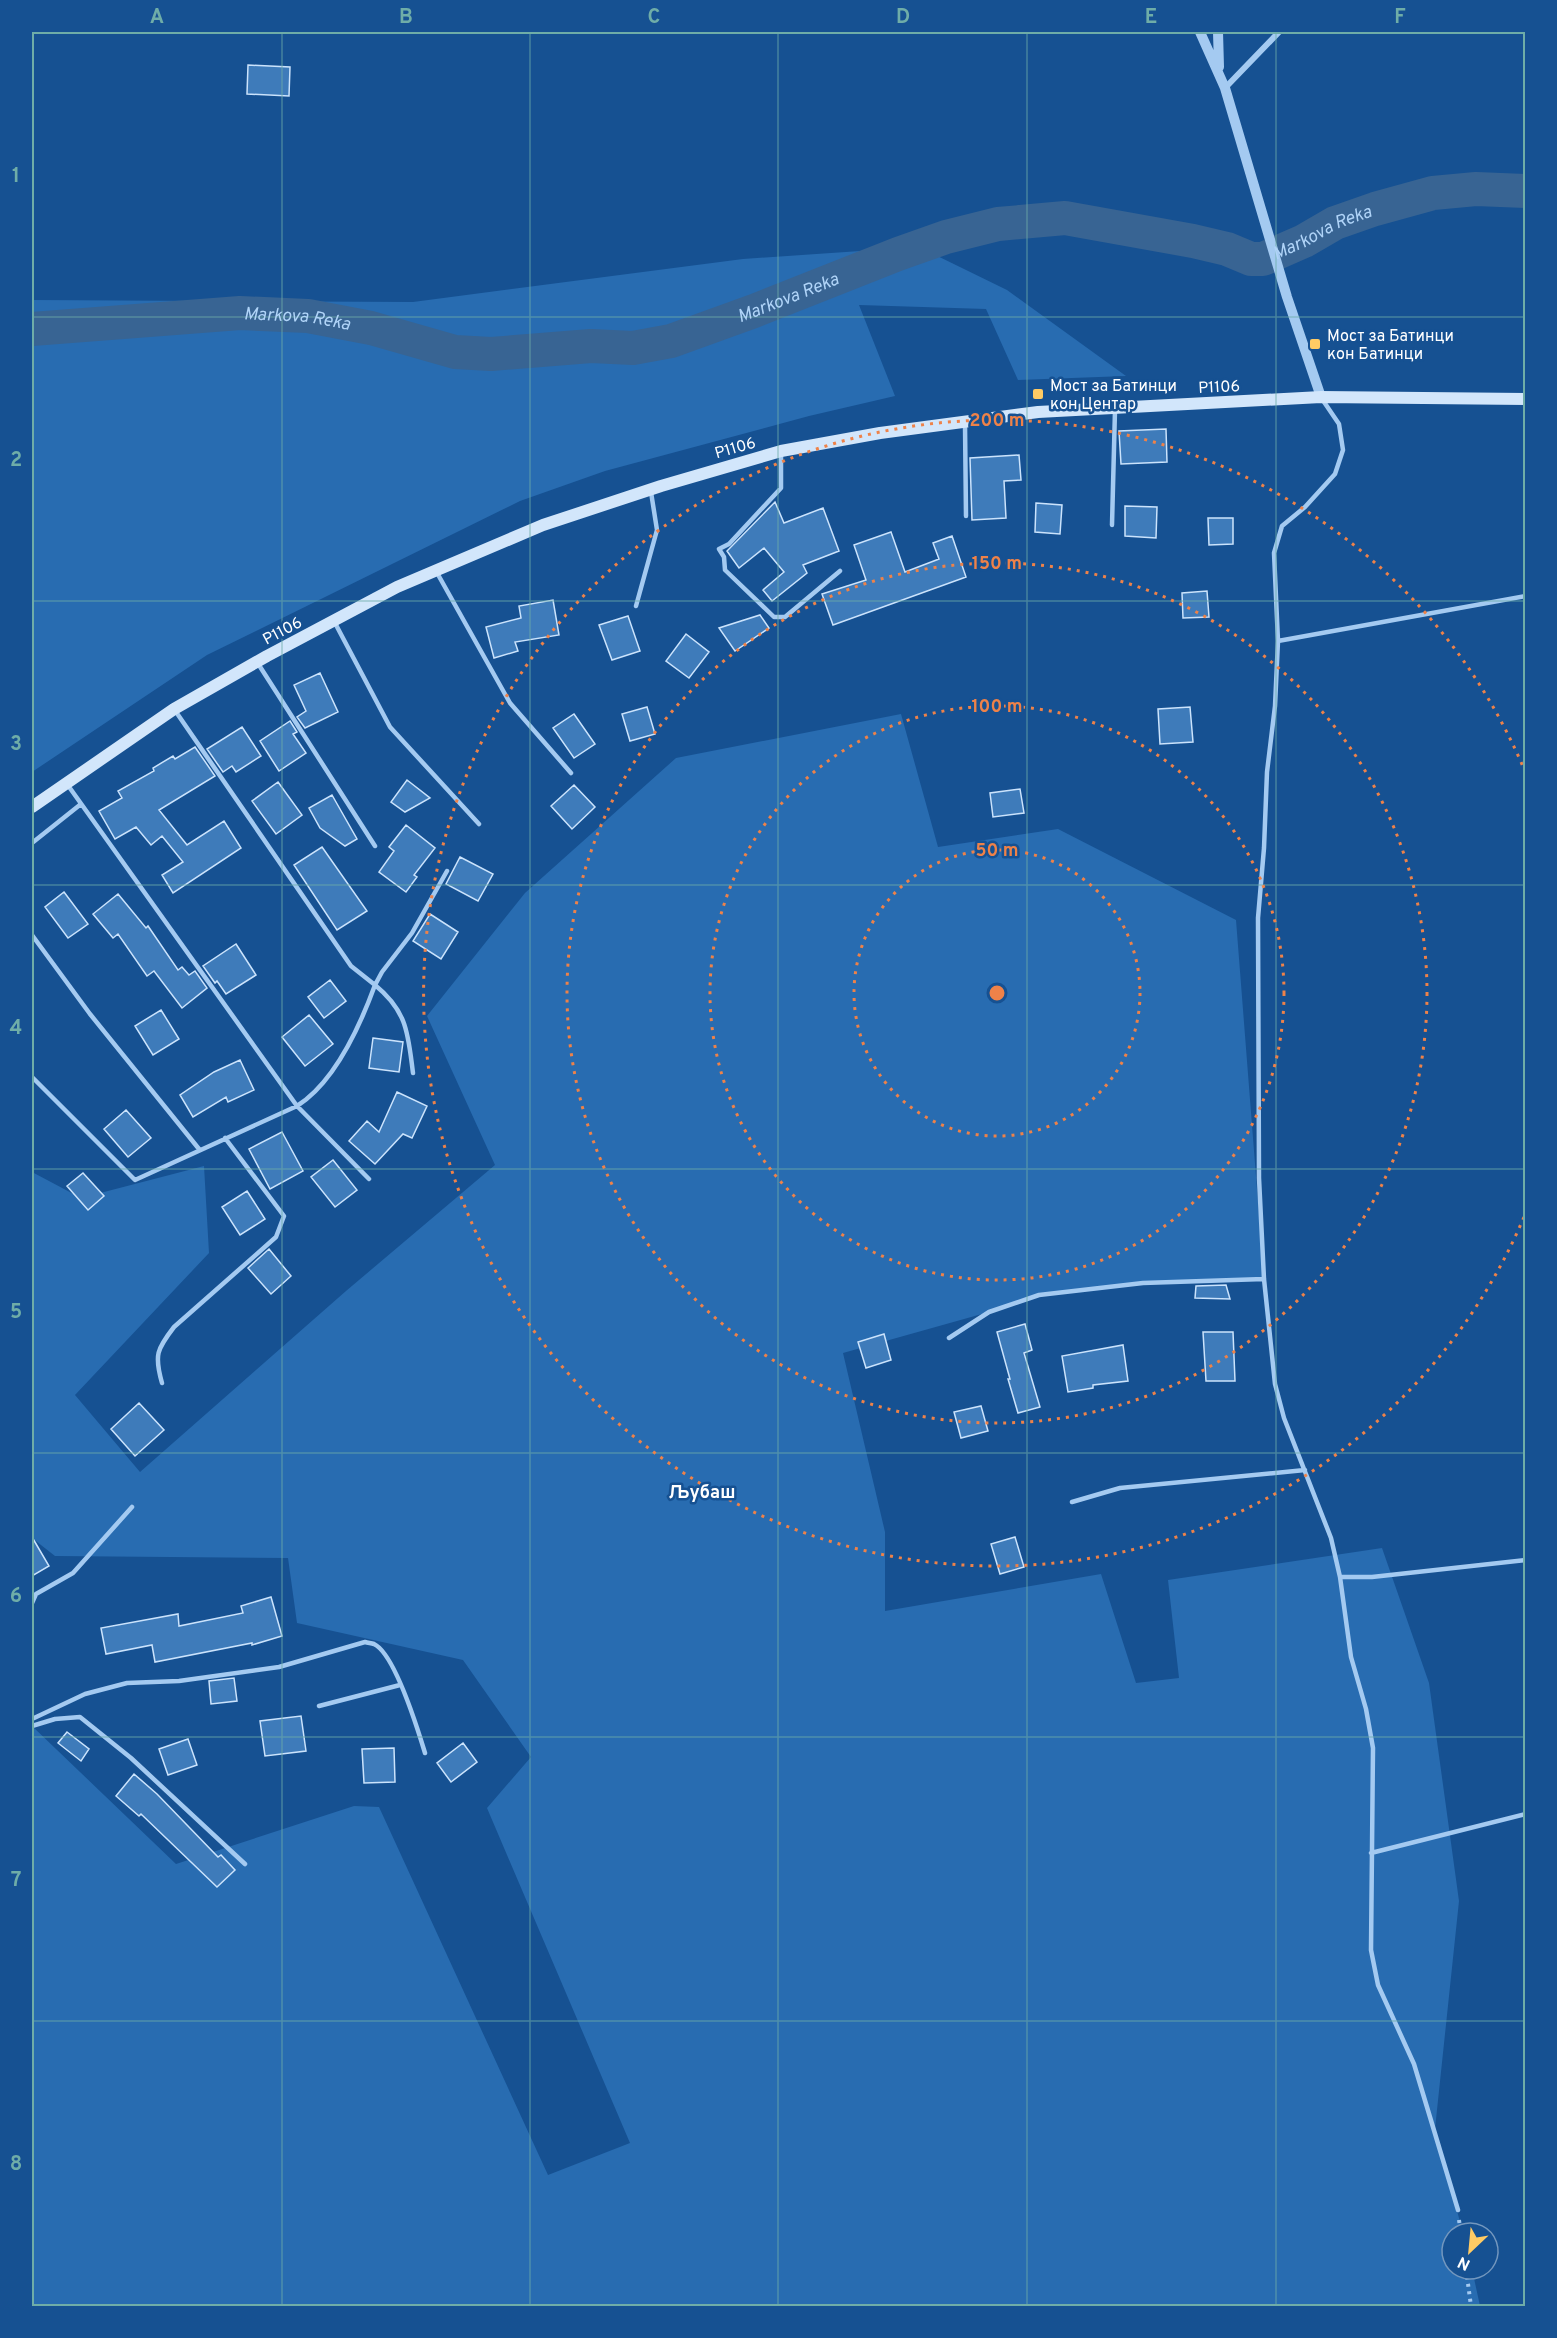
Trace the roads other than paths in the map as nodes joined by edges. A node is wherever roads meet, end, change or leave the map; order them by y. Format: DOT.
graph roads {
  1 [pos="1200,32"];
  2 [pos="1218,32"];
  3 [pos="1279,32"];
  4 [pos="1219,74"];
  5 [pos="1225,88"];
  6 [pos="1321,397"];
  7 [pos="1526,399"];
  8 [pos="1115,408"];
  9 [pos="965,422"];
  10 [pos="781,451"];
  11 [pos="651,489"];
  12 [pos="966,516"];
  13 [pos="1112,525"];
  14 [pos="436,571"];
  15 [pos="840,571"];
  16 [pos="1526,596"];
  17 [pos="636,606"];
  18 [pos="334,620"];
  19 [pos="1278,641"];
  20 [pos="257,662"];
  21 [pos="174,709"];
  22 [pos="571,772"];
  23 [pos="65,782"];
  24 [pos="81,804"];
  25 [pos="32,807"];
  26 [pos="479,824"];
  27 [pos="32,843"];
  28 [pos="375,846"];
  29 [pos="447,871"];
  30 [pos="32,935"];
  31 [pos="375,986"];
  32 [pos="413,1073"];
  33 [pos="32,1077"];
  34 [pos="297,1106"];
  35 [pos="225,1138"];
  36 [pos="199,1149"];
  37 [pos="369,1179"];
  38 [pos="1264,1279"];
  39 [pos="949,1338"];
  40 [pos="162,1383"];
  41 [pos="1305,1470"];
  42 [pos="1072,1502"];
  43 [pos="132,1507"];
  44 [pos="1526,1560"];
  45 [pos="1341,1577"];
  46 [pos="32,1603"];
  47 [pos="400,1685"];
  48 [pos="319,1706"];
  49 [pos="32,1719"];
  50 [pos="32,1726"];
  51 [pos="425,1752"];
  52 [pos="1526,1814"];
  53 [pos="1371,1853"];
  54 [pos="245,1864"];
  55 [pos="1458,2210"];
  1 -- 4 [label="street"];
  2 -- 4 [label="street"];
  3 -- 5 [label="street"];
  4 -- 5 [label="street"];
  5 -- 6 [label="street"];
  6 -- 7 [label="main road, P1106"];
  6 -- 8 [label="main road, P1106"];
  6 -- 19 [label="lane"];
  8 -- 9 [label="main road, P1106"];
  8 -- 13 [label="lane"];
  9 -- 10 [label="main road, P1106"];
  9 -- 12 [label="lane"];
  10 -- 11 [label="main road, P1106"];
  10 -- 15 [label="lane"];
  11 -- 14 [label="main road, P1106"];
  11 -- 17 [label="lane"];
  14 -- 18 [label="main road, P1106"];
  14 -- 22 [label="lane"];
  16 -- 19 [label="lane"];
  18 -- 20 [label="main road, P1106"];
  18 -- 26 [label="lane"];
  19 -- 38 [label="lane"];
  20 -- 21 [label="main road, P1106"];
  20 -- 28 [label="lane"];
  21 -- 23 [label="main road, P1106"];
  21 -- 31 [label="lane"];
  23 -- 24 [label="lane"];
  23 -- 25 [label="main road, P1106"];
  24 -- 27 [label="lane"];
  24 -- 34 [label="lane"];
  29 -- 31 [label="lane"];
  30 -- 36 [label="lane"];
  31 -- 32 [label="lane"];
  31 -- 34 [label="lane"];
  33 -- 36 [label="lane"];
  34 -- 35 [label="lane"];
  34 -- 37 [label="lane"];
  35 -- 36 [label="lane"];
  35 -- 40 [label="lane"];
  38 -- 39 [label="lane"];
  38 -- 41 [label="lane"];
  41 -- 42 [label="lane"];
  41 -- 45 [label="lane"];
  43 -- 46 [label="lane"];
  44 -- 45 [label="lane"];
  45 -- 53 [label="lane"];
  47 -- 48 [label="lane"];
  47 -- 49 [label="lane"];
  47 -- 51 [label="lane"];
  50 -- 54 [label="lane"];
  52 -- 53 [label="lane"];
  53 -- 55 [label="lane"];
}
